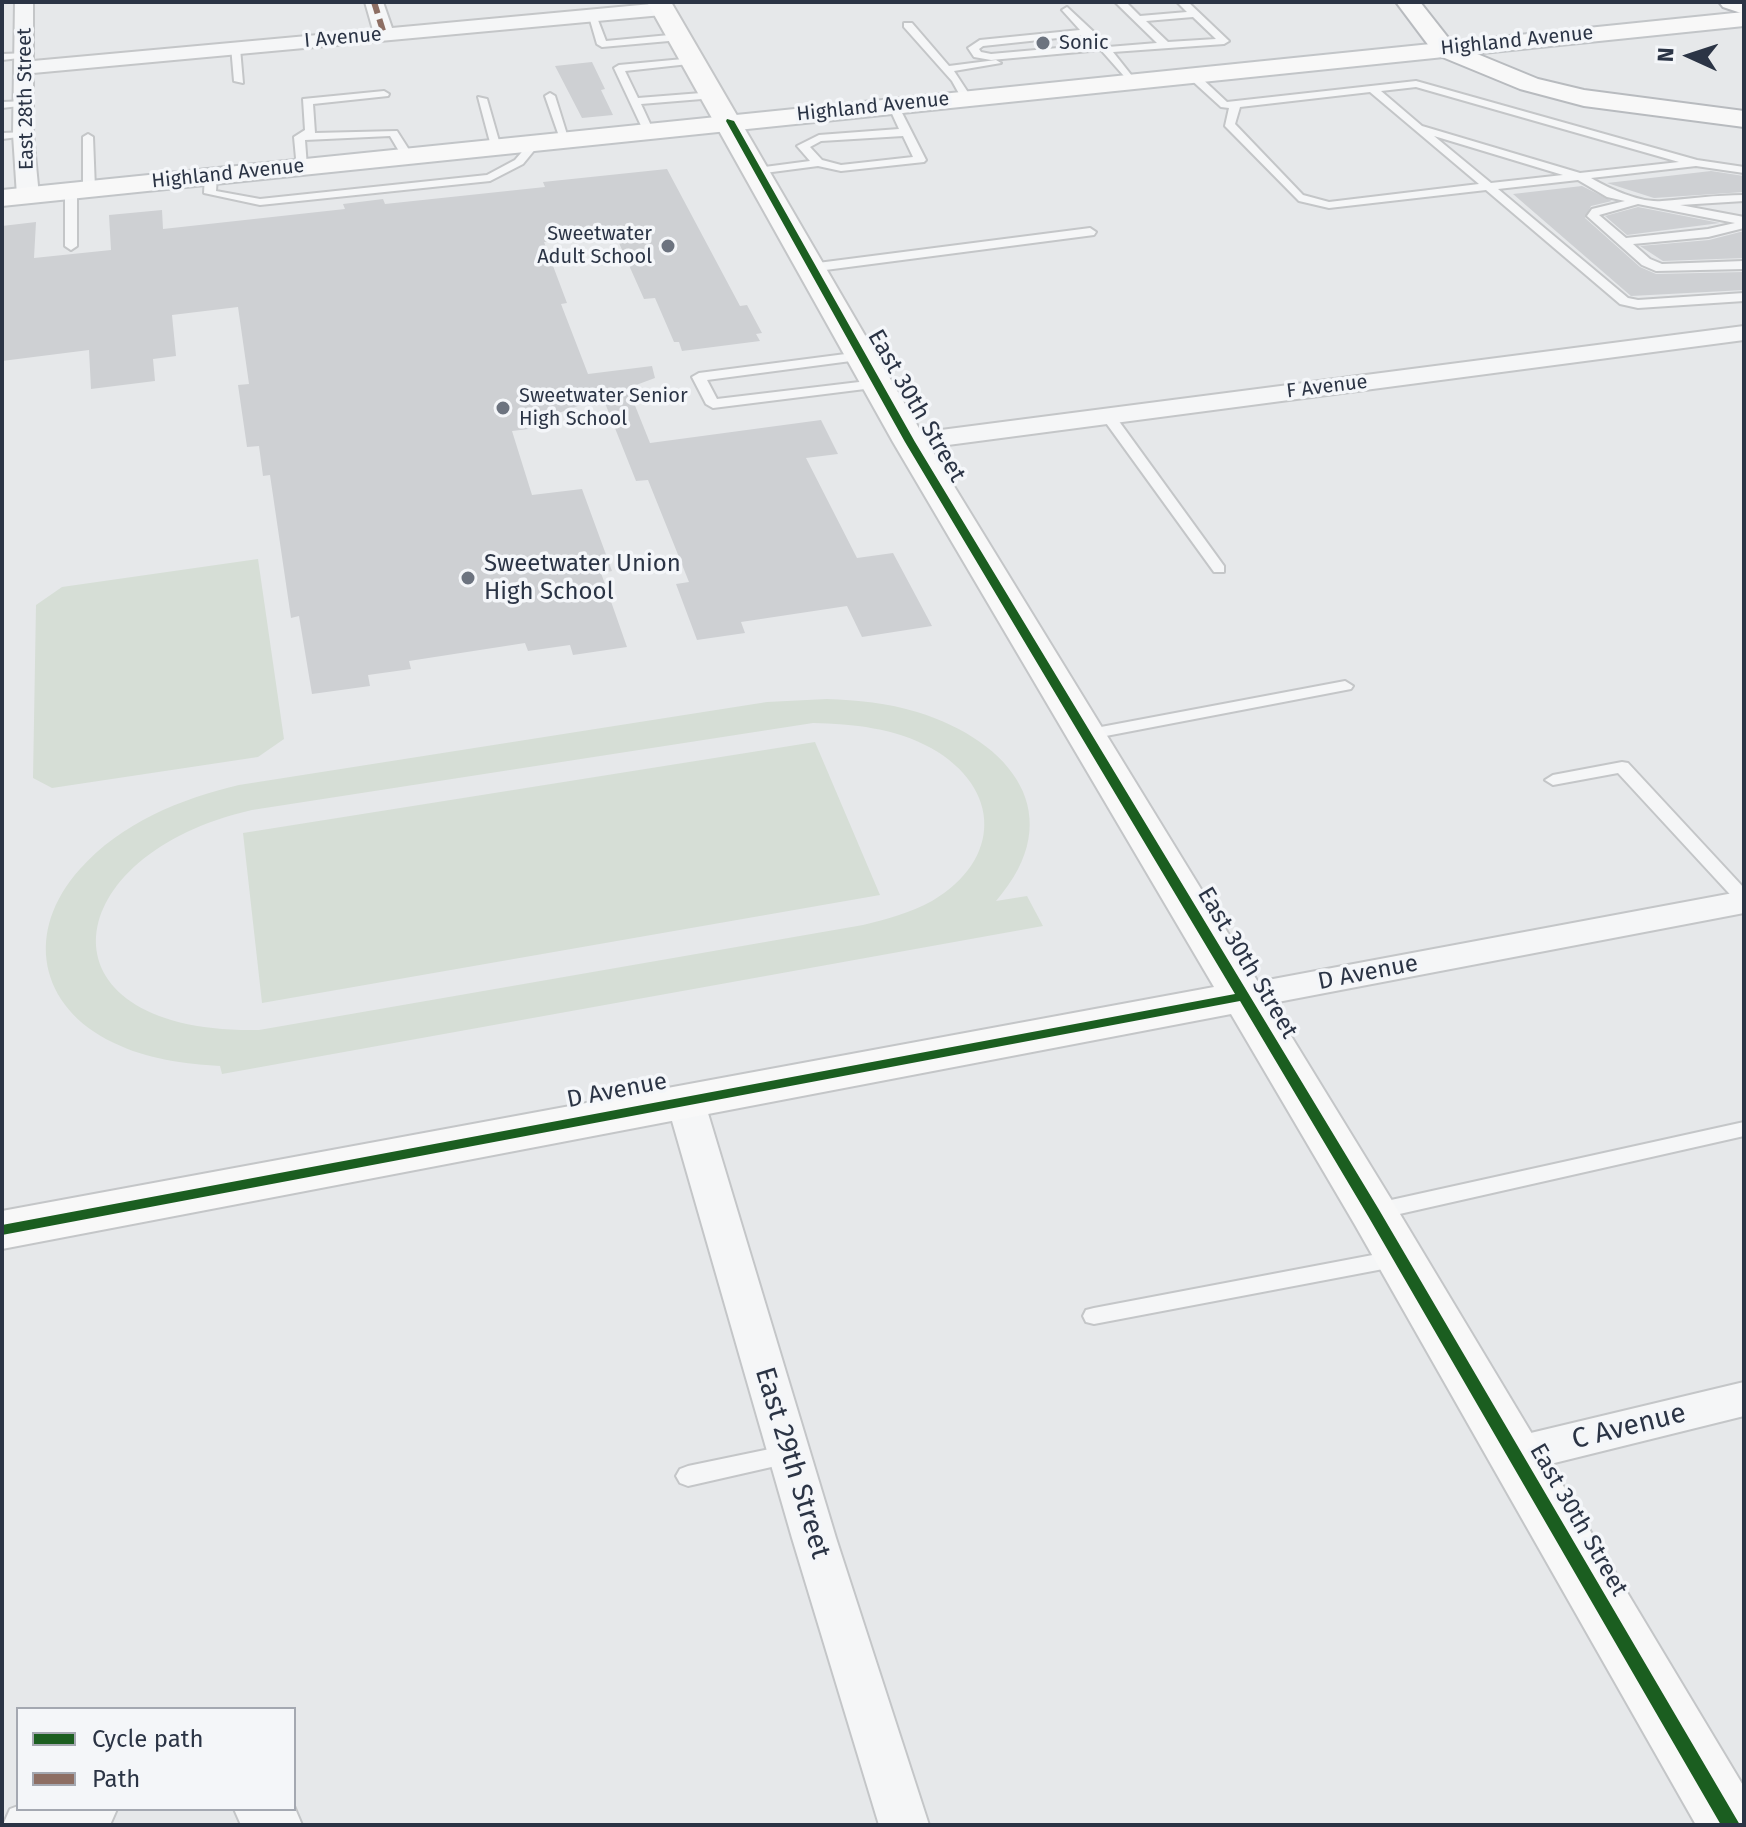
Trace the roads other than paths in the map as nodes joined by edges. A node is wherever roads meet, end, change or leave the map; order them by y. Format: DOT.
graph roads {
  1 [pos="24,2"];
  2 [pos="374,2"];
  3 [pos="1120,2"];
  4 [pos="1182,2"];
  5 [pos="1408,2"];
  6 [pos="1731,2"];
  7 [pos="661,5"];
  8 [pos="1744,7"];
  9 [pos="1067,10"];
  10 [pos="1195,14"];
  11 [pos="591,15"];
  12 [pos="1138,19"];
  13 [pos="1744,19"];
  14 [pos="908,25"];
  15 [pos="1088,32"];
  16 [pos="384,34"];
  17 [pos="680,37"];
  18 [pos="1165,45"];
  19 [pos="235,48"];
  20 [pos="1105,48"];
  21 [pos="1444,49"];
  22 [pos="2,57"];
  23 [pos="694,61"];
  24 [pos="25,62"];
  25 [pos="946,69"];
  26 [pos="1192,75"];
  27 [pos="239,81"];
  28 [pos="1131,81"];
  29 [pos="1372,89"];
  30 [pos="384,94"];
  31 [pos="714,95"];
  32 [pos="550,96"];
  33 [pos="966,97"];
  34 [pos="482,99"];
  35 [pos="634,101"];
  36 [pos="24,103"];
  37 [pos="1235,104"];
  38 [pos="2,105"];
  39 [pos="893,105"];
  40 [pos="1744,119"];
  41 [pos="730,121"];
  42 [pos="1417,127"];
  43 [pos="648,130"];
  44 [pos="906,132"];
  45 [pos="23,134"];
  46 [pos="2,136"];
  47 [pos="88,137"];
  48 [pos="299,137"];
  49 [pos="565,139"];
  50 [pos="536,142"];
  51 [pos="497,146"];
  52 [pos="407,156"];
  53 [pos="818,163"];
  54 [pos="1696,163"];
  55 [pos="301,167"];
  56 [pos="1744,170"];
  57 [pos="757,171"];
  58 [pos="211,176"];
  59 [pos="1579,176"];
  60 [pos="1486,187"];
  61 [pos="80,190"];
  62 [pos="15,197"];
  63 [pos="1744,198"];
  64 [pos="1637,202"];
  65 [pos="1658,205"];
  66 [pos="1744,223"];
  67 [pos="1090,232"];
  68 [pos="1622,242"];
  69 [pos="71,246"];
  70 [pos="1744,265"];
  71 [pos="810,268"];
  72 [pos="1744,297"];
  73 [pos="1744,333"];
  74 [pos="868,370"];
  75 [pos="1108,416"];
  76 [pos="910,442"];
  77 [pos="1219,569"];
  78 [pos="1345,686"];
  79 [pos="1085,735"];
  80 [pos="1553,780"];
  81 [pos="1743,903"];
  82 [pos="1241,997"];
  83 [pos="685,1100"];
  84 [pos="1744,1129"];
  85 [pos="2,1230"];
  86 [pos="1386,1235"];
  87 [pos="1094,1316"];
  88 [pos="1744,1399"];
  89 [pos="789,1454"];
  90 [pos="1514,1455"];
  91 [pos="688,1476"];
  92 [pos="1725,1800"];
  93 [pos="84,1811"];
  94 [pos="262,1811"];
  95 [pos="28,1825"];
  96 [pos="277,1825"];
  97 [pos="904,1825"];
  1 -- 24 [label="street, East 28th Street"];
  2 -- 16 [label="street"];
  3 -- 12 [label="lane"];
  4 -- 10 [label="lane"];
  5 -- 21 [label="main road"];
  6 -- 8 [label="main road"];
  7 -- 11 [label="street, I Avenue"];
  7 -- 17 [label="main road, East 30th Street"];
  9 -- 15 [label="lane"];
  10 -- 12 [label="lane"];
  10 -- 18 [label="lane"];
  11 -- 16 [label="street, I Avenue"];
  11 -- 17 [label="lane"];
  12 -- 18 [label="lane"];
  13 -- 21 [label="main road, Highland Avenue"];
  14 -- 25 [label="lane"];
  15 -- 20 [label="lane"];
  15 -- 20 [label="lane"];
  16 -- 19 [label="street, I Avenue"];
  17 -- 23 [label="main road, East 30th Street"];
  18 -- 20 [label="lane"];
  19 -- 24 [label="street, I Avenue"];
  19 -- 27 [label="lane"];
  20 -- 25 [label="lane"];
  20 -- 28 [label="lane"];
  21 -- 26 [label="main road, Highland Avenue"];
  21 -- 40 [label="main road"];
  22 -- 24 [label="lane"];
  23 -- 31 [label="main road, East 30th Street"];
  23 -- 35 [label="lane"];
  24 -- 36 [label="street, East 28th Street"];
  25 -- 33 [label="lane"];
  26 -- 28 [label="main road, Highland Avenue"];
  26 -- 37 [label="lane"];
  28 -- 33 [label="main road, Highland Avenue"];
  29 -- 37 [label="lane"];
  29 -- 42 [label="lane"];
  29 -- 54 [label="lane"];
  30 -- 48 [label="lane"];
  31 -- 35 [label="lane"];
  31 -- 41 [label="main road, East 30th Street"];
  32 -- 49 [label="lane"];
  33 -- 39 [label="main road, Highland Avenue"];
  34 -- 51 [label="lane"];
  35 -- 43 [label="lane"];
  36 -- 38 [label="lane"];
  36 -- 45 [label="street, East 28th Street"];
  37 -- 60 [label="lane"];
  39 -- 41 [label="main road, Highland Avenue"];
  39 -- 44 [label="lane"];
  41 -- 43 [label="main road, Highland Avenue"];
  41 -- 57 [label="main road, East 30th Street"];
  42 -- 59 [label="lane"];
  42 -- 60 [label="lane"];
  43 -- 49 [label="main road, Highland Avenue"];
  44 -- 53 [label="lane"];
  44 -- 53 [label="lane"];
  45 -- 46 [label="lane"];
  45 -- 62 [label="street, East 28th Street"];
  47 -- 61 [label="lane"];
  48 -- 52 [label="lane"];
  48 -- 55 [label="lane"];
  49 -- 50 [label="main road, Highland Avenue"];
  50 -- 51 [label="main road, Highland Avenue"];
  50 -- 58 [label="lane"];
  51 -- 52 [label="main road, Highland Avenue"];
  52 -- 55 [label="main road, Highland Avenue"];
  53 -- 57 [label="lane"];
  54 -- 56 [label="lane"];
  54 -- 59 [label="lane"];
  55 -- 58 [label="main road, Highland Avenue"];
  57 -- 71 [label="main road, East 30th Street"];
  58 -- 61 [label="main road, Highland Avenue"];
  59 -- 60 [label="lane"];
  59 -- 64 [label="lane"];
  60 -- 72 [label="lane"];
  61 -- 62 [label="main road, Highland Avenue"];
  61 -- 69 [label="lane"];
  63 -- 65 [label="lane"];
  64 -- 65 [label="lane"];
  64 -- 68 [label="lane"];
  65 -- 66 [label="lane"];
  66 -- 68 [label="lane"];
  67 -- 71 [label="lane"];
  68 -- 70 [label="lane"];
  71 -- 74 [label="main road, East 30th Street"];
  73 -- 75 [label="street, F Avenue"];
  74 -- 74 [label="lane"];
  74 -- 76 [label="main road, East 30th Street"];
  75 -- 76 [label="street, F Avenue"];
  75 -- 77 [label="lane"];
  76 -- 79 [label="main road, East 30th Street"];
  78 -- 79 [label="lane"];
  79 -- 82 [label="main road, East 30th Street"];
  80 -- 81 [label="lane"];
  81 -- 82 [label="street, D Avenue"];
  82 -- 83 [label="main road, D Avenue"];
  82 -- 86 [label="main road, East 30th Street"];
  83 -- 85 [label="main road, D Avenue"];
  83 -- 89 [label="street, East 29th Street"];
  84 -- 86 [label="lane"];
  86 -- 87 [label="lane"];
  86 -- 90 [label="main road, East 30th Street"];
  88 -- 90 [label="street, C Avenue"];
  89 -- 91 [label="lane"];
  89 -- 97 [label="street, East 29th Street"];
  90 -- 92 [label="main road, East 30th Street"];
  93 -- 95 [label="street"];
  94 -- 96 [label="street"];
}
